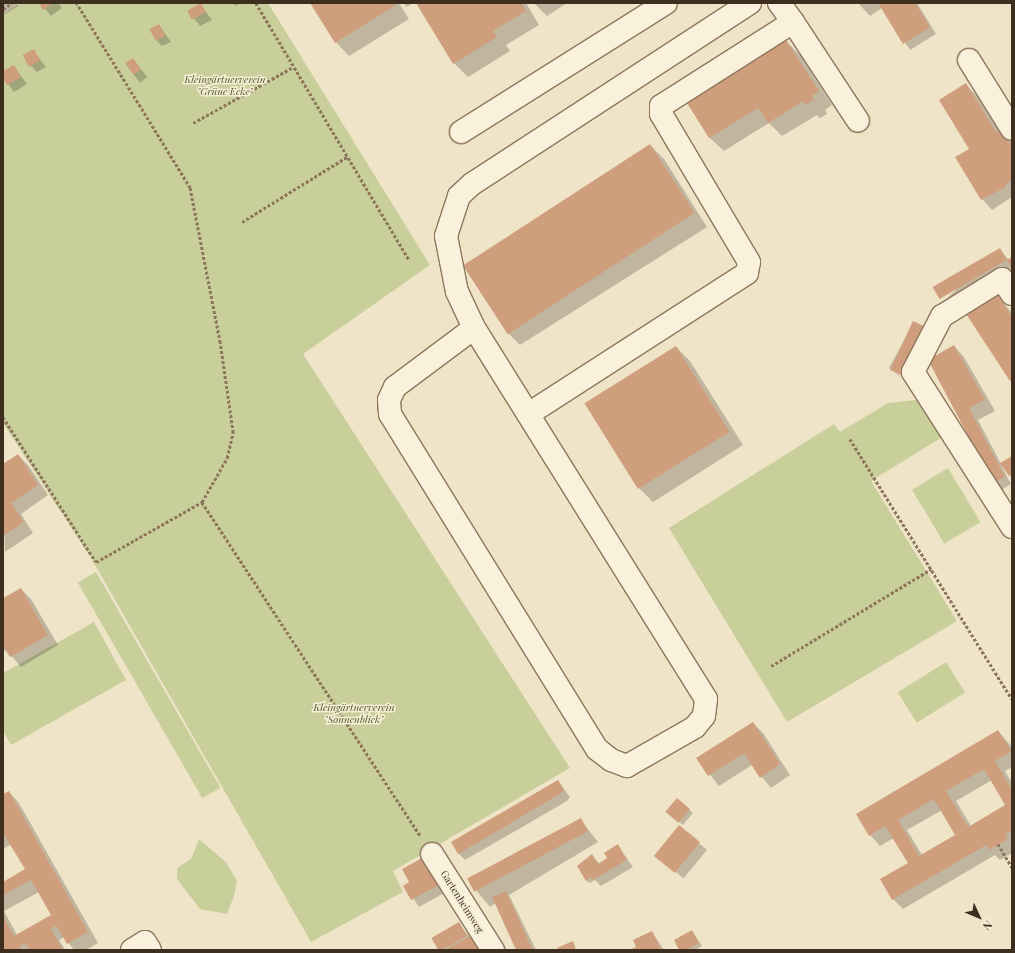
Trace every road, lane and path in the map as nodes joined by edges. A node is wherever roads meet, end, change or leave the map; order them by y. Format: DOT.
graph roads {
  1 [pos="12,3"];
  2 [pos="76,3"];
  3 [pos="256,3"];
  4 [pos="666,3"];
  5 [pos="750,3"];
  6 [pos="778,3"];
  7 [pos="3,10"];
  8 [pos="793,22"];
  9 [pos="969,60"];
  10 [pos="293,67"];
  11 [pos="858,121"];
  12 [pos="193,123"];
  13 [pos="1012,129"];
  14 [pos="461,132"];
  15 [pos="347,157"];
  16 [pos="242,222"];
  17 [pos="410,261"];
  18 [pos="1012,294"];
  19 [pos="474,328"];
  20 [pos="530,413"];
  21 [pos="3,416"];
  22 [pos="850,439"];
  23 [pos="202,502"];
  24 [pos="1012,527"];
  25 [pos="931,569"];
  26 [pos="771,666"];
  27 [pos="1012,699"];
  28 [pos="998,844"];
  29 [pos="432,854"];
  30 [pos="1012,855"];
  31 [pos="1007,858"];
  32 [pos="1012,867"];
  33 [pos="132,950"];
  34 [pos="150,950"];
  35 [pos="493,950"];
  1 -- 7 [label="path"];
  2 -- 23 [label="path"];
  3 -- 10 [label="path"];
  4 -- 14 [label="street"];
  5 -- 19 [label="street"];
  6 -- 8 [label="street"];
  8 -- 11 [label="street"];
  8 -- 20 [label="street"];
  9 -- 13 [label="street"];
  10 -- 12 [label="path"];
  10 -- 15 [label="path"];
  15 -- 16 [label="path"];
  15 -- 17 [label="path"];
  18 -- 24 [label="street"];
  19 -- 20 [label="street"];
  19 -- 20 [label="street"];
  21 -- 23 [label="path"];
  22 -- 25 [label="path"];
  23 -- 29 [label="path"];
  25 -- 26 [label="path"];
  25 -- 27 [label="path"];
  28 -- 31 [label="path"];
  29 -- 35 [label="street, Gartenheimweg"];
  30 -- 31 [label="path"];
  31 -- 32 [label="path"];
  33 -- 34 [label="street"];
}
